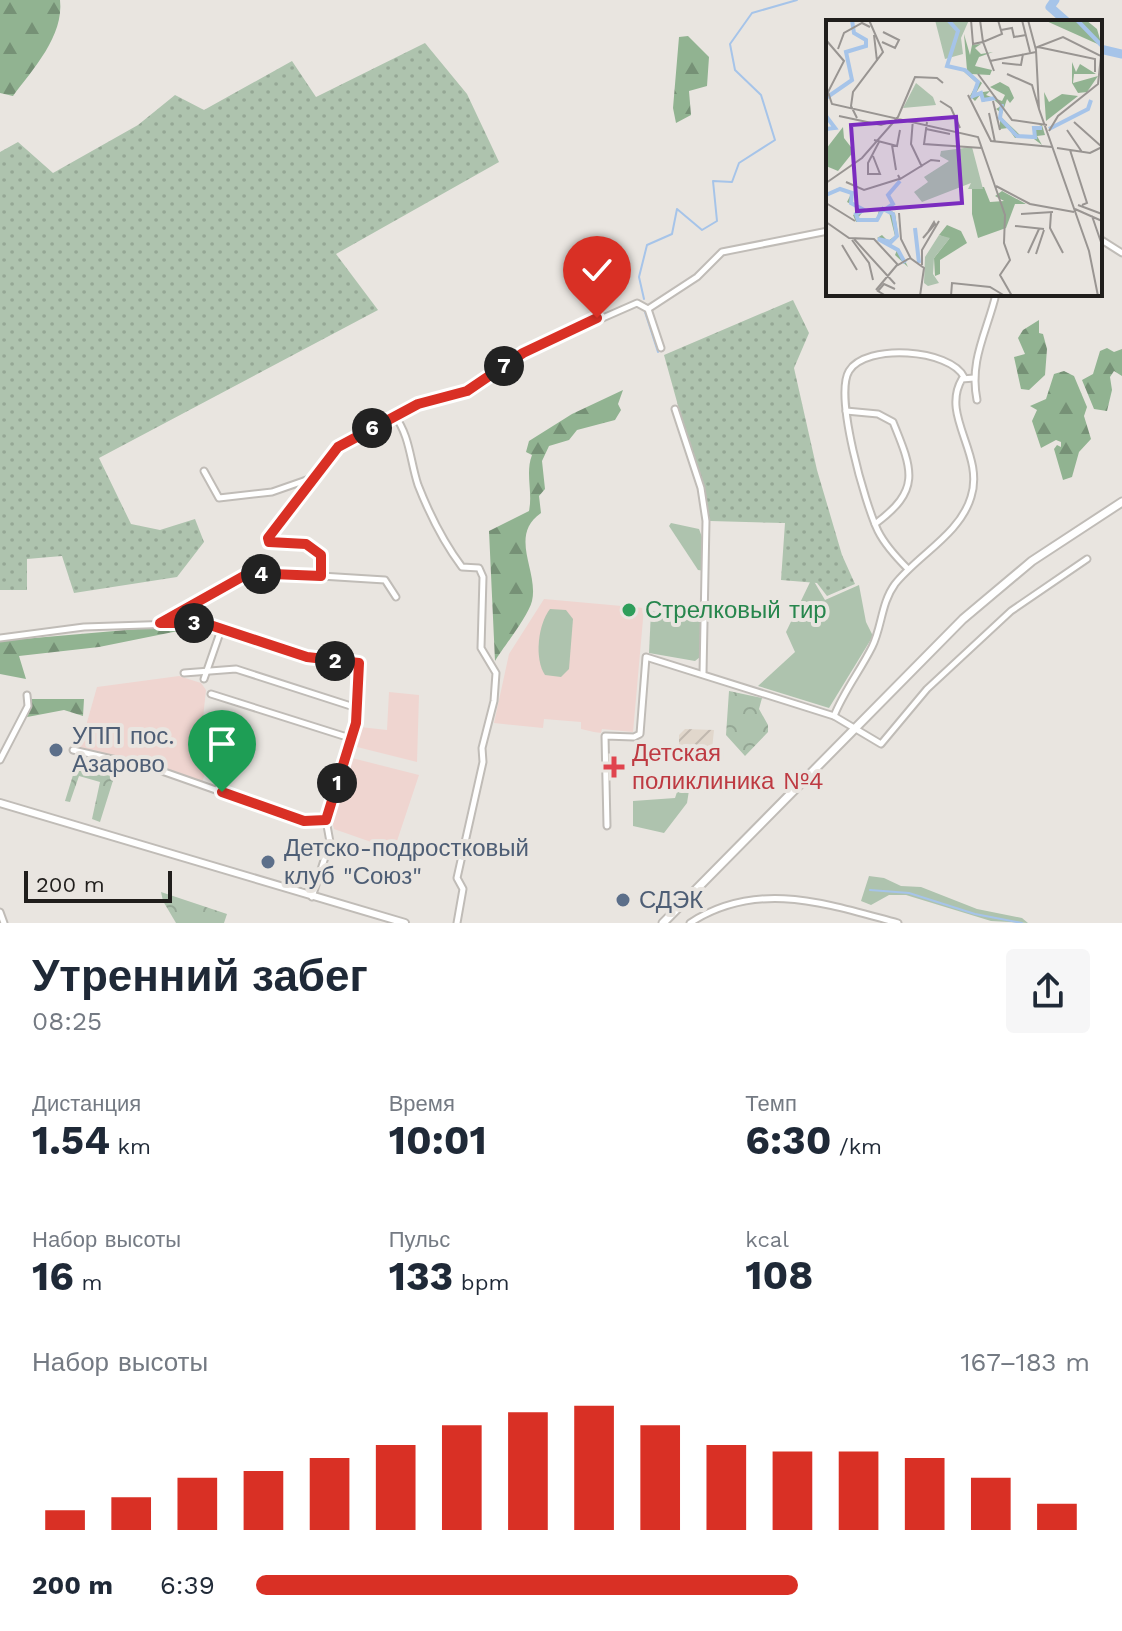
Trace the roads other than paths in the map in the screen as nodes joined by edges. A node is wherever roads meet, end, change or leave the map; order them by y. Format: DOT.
graph roads {
  1 [pos="826,231"];
  2 [pos="1102,240"];
  3 [pos="1122,253"];
  4 [pos="995,296"];
  5 [pos="648,309"];
  6 [pos="661,348"];
  7 [pos="964,377"];
  8 [pos="974,378"];
  9 [pos="977,400"];
  10 [pos="675,409"];
  11 [pos="846,411"];
  12 [pos="394,415"];
  13 [pos="204,471"];
  14 [pos="316,477"];
  15 [pos="1122,502"];
  16 [pos="875,524"];
  17 [pos="1087,559"];
  18 [pos="908,569"];
  19 [pos="321,576"];
  20 [pos="396,597"];
  21 [pos="160,623"];
  22 [pos="222,627"];
  23 [pos="0,638"];
  24 [pos="209,669"];
  25 [pos="184,673"];
  26 [pos="703,673"];
  27 [pos="204,679"];
  28 [pos="211,694"];
  29 [pos="27,695"];
  30 [pos="357,708"];
  31 [pos="834,716"];
  32 [pos="854,730"];
  33 [pos="350,738"];
  34 [pos="73,750"];
  35 [pos="0,760"];
  36 [pos="0,803"];
  37 [pos="326,820"];
  38 [pos="607,826"];
  39 [pos="312,898"];
  40 [pos="0,912"];
  41 [pos="4,923"];
  42 [pos="405,923"];
  43 [pos="457,923"];
  44 [pos="663,923"];
  45 [pos="690,923"];
  46 [pos="898,923"];
  1 -- 5 [label="street"];
  2 -- 3 [label="street"];
  4 -- 8 [label="street"];
  5 -- 6 [label="street"];
  5 -- 12 [label="street"];
  7 -- 8 [label="street"];
  7 -- 11 [label="street"];
  7 -- 18 [label="street"];
  8 -- 9 [label="street"];
  10 -- 26 [label="street"];
  11 -- 16 [label="street"];
  11 -- 16 [label="street"];
  12 -- 14 [label="street"];
  12 -- 43 [label="street"];
  13 -- 14 [label="street"];
  14 -- 19 [label="street"];
  15 -- 32 [label="main road"];
  16 -- 18 [label="street"];
  17 -- 32 [label="street"];
  18 -- 31 [label="street"];
  19 -- 20 [label="street"];
  19 -- 21 [label="street"];
  21 -- 22 [label="street"];
  21 -- 23 [label="street"];
  22 -- 24 [label="street"];
  22 -- 30 [label="street"];
  24 -- 25 [label="street"];
  24 -- 27 [label="street"];
  24 -- 30 [label="street"];
  26 -- 31 [label="street"];
  26 -- 38 [label="street"];
  28 -- 33 [label="street"];
  29 -- 35 [label="street"];
  30 -- 33 [label="street"];
  31 -- 32 [label="street"];
  32 -- 44 [label="main road"];
  33 -- 37 [label="street"];
  34 -- 37 [label="street"];
  36 -- 39 [label="street"];
  37 -- 39 [label="street"];
  39 -- 42 [label="street"];
  40 -- 41 [label="street"];
  45 -- 46 [label="street"];
}
